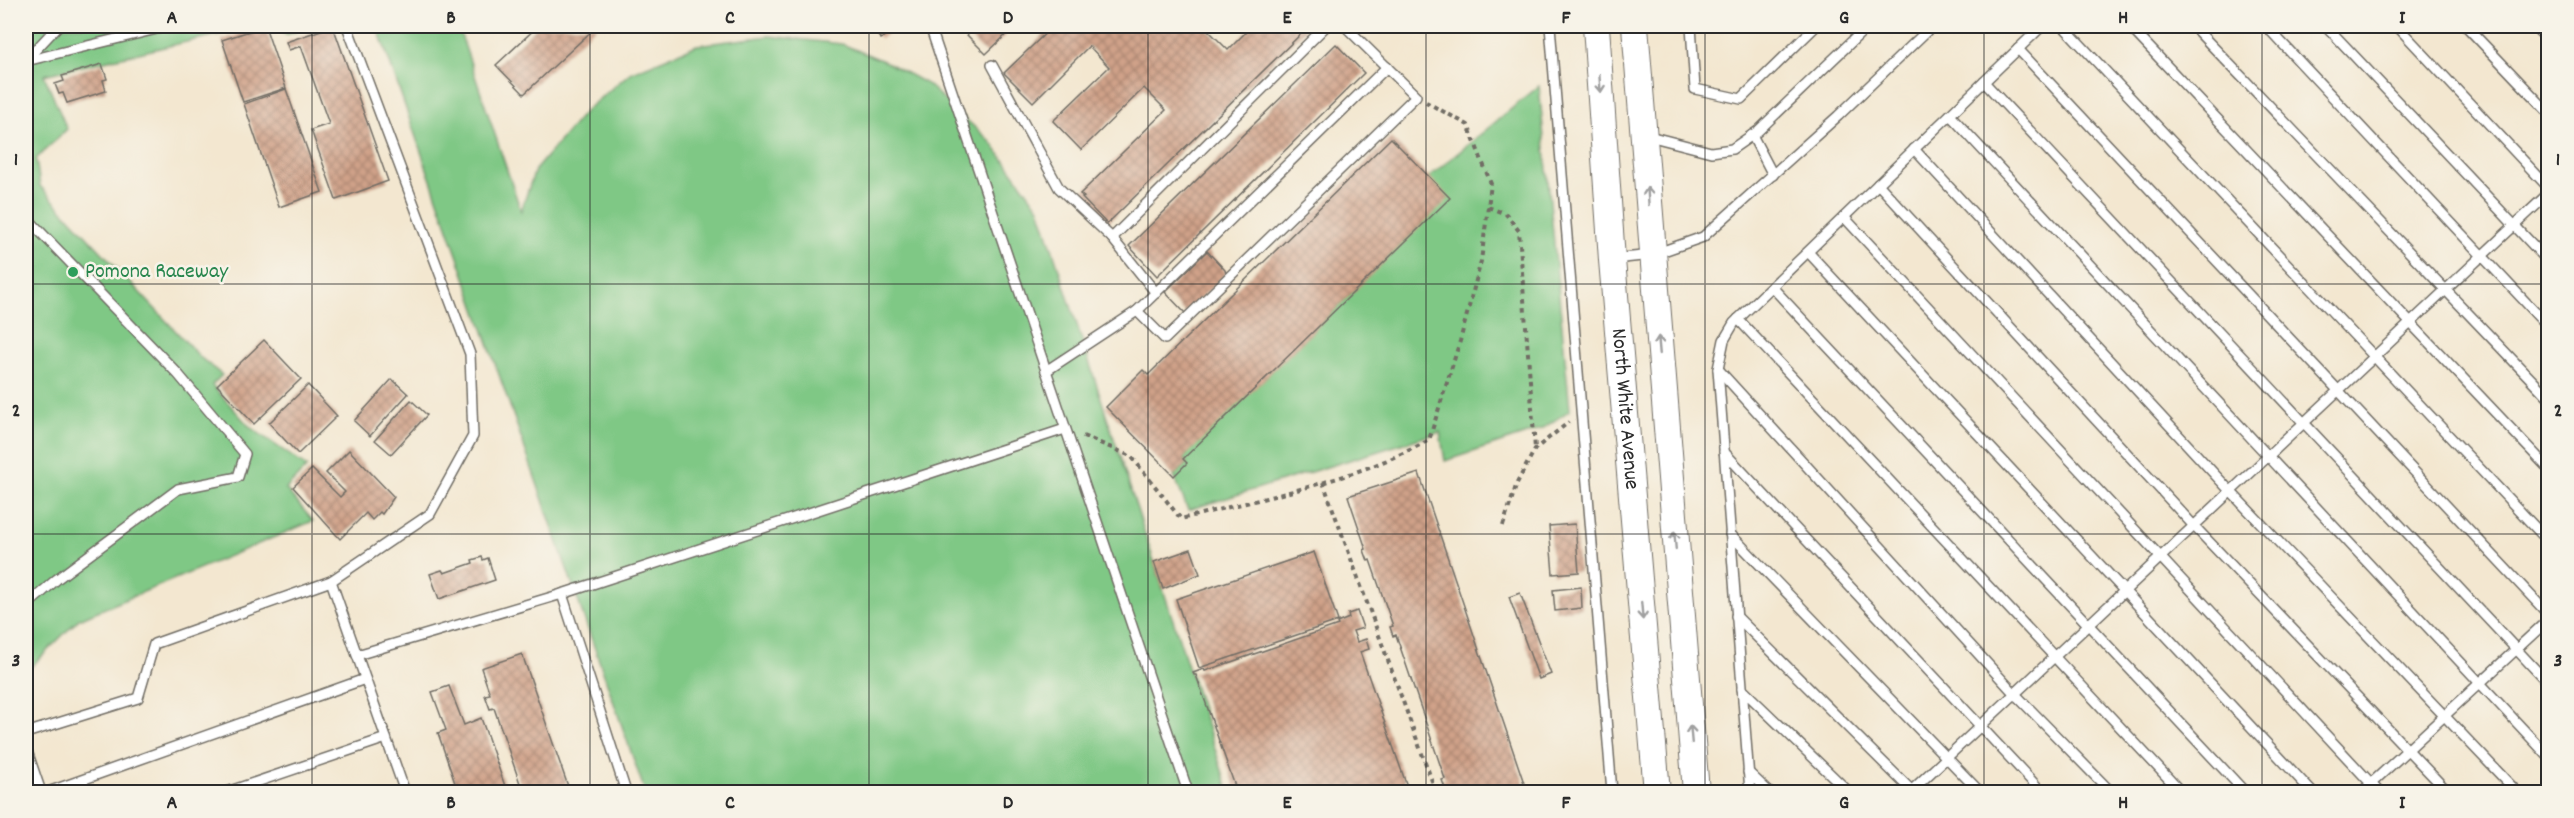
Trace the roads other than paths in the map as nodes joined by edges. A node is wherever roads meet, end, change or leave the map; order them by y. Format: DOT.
graph roads {
  1 [pos="58,26"];
  2 [pos="169,26"];
  3 [pos="347,26"];
  4 [pos="930,26"];
  5 [pos="1326,26"];
  6 [pos="1345,26"];
  7 [pos="1550,26"];
  8 [pos="1596,26"];
  9 [pos="1635,26"];
  10 [pos="1691,26"];
  11 [pos="1816,26"];
  12 [pos="1868,26"];
  13 [pos="1932,26"];
  14 [pos="2042,26"];
  15 [pos="2062,26"];
  16 [pos="2129,26"];
  17 [pos="2193,26"];
  18 [pos="2266,26"];
  19 [pos="2326,26"];
  20 [pos="2397,26"];
  21 [pos="2466,26"];
  22 [pos="2534,26"];
  23 [pos="2548,40"];
  24 [pos="2018,49"];
  25 [pos="26,61"];
  26 [pos="992,65"];
  27 [pos="1386,67"];
  28 [pos="1984,82"];
  29 [pos="2548,112"];
  30 [pos="1950,115"];
  31 [pos="1643,134"];
  32 [pos="1752,135"];
  33 [pos="1914,149"];
  34 [pos="1773,175"];
  35 [pos="1878,184"];
  36 [pos="2548,187"];
  37 [pos="2548,194"];
  38 [pos="26,217"];
  39 [pos="1844,218"];
  40 [pos="2515,226"];
  41 [pos="1112,238"];
  42 [pos="1808,252"];
  43 [pos="1652,255"];
  44 [pos="2483,256"];
  45 [pos="1612,260"];
  46 [pos="2548,261"];
  47 [pos="1772,287"];
  48 [pos="2447,289"];
  49 [pos="1156,293"];
  50 [pos="1137,311"];
  51 [pos="1738,319"];
  52 [pos="2412,322"];
  53 [pos="2548,326"];
  54 [pos="2376,356"];
  55 [pos="1718,369"];
  56 [pos="1046,371"];
  57 [pos="2338,391"];
  58 [pos="2548,396"];
  59 [pos="2304,423"];
  60 [pos="1065,429"];
  61 [pos="1724,452"];
  62 [pos="2270,456"];
  63 [pos="2548,468"];
  64 [pos="2231,492"];
  65 [pos="2194,526"];
  66 [pos="1730,534"];
  67 [pos="2548,541"];
  68 [pos="2159,559"];
  69 [pos="331,581"];
  70 [pos="2125,591"];
  71 [pos="562,594"];
  72 [pos="26,606"];
  73 [pos="2548,614"];
  74 [pos="1736,615"];
  75 [pos="2548,620"];
  76 [pos="2088,626"];
  77 [pos="2517,649"];
  78 [pos="357,655"];
  79 [pos="2054,657"];
  80 [pos="365,679"];
  81 [pos="2480,683"];
  82 [pos="2548,683"];
  83 [pos="1742,689"];
  84 [pos="2015,693"];
  85 [pos="2445,716"];
  86 [pos="1979,728"];
  87 [pos="26,734"];
  88 [pos="386,738"];
  89 [pos="26,748"];
  90 [pos="2408,750"];
  91 [pos="2548,756"];
  92 [pos="1948,757"];
  93 [pos="1748,772"];
  94 [pos="2371,784"];
  95 [pos="41,792"];
  96 [pos="48,792"];
  97 [pos="227,792"];
  98 [pos="405,792"];
  99 [pos="626,792"];
  100 [pos="1188,792"];
  101 [pos="1612,792"];
  102 [pos="1657,792"];
  103 [pos="1696,792"];
  104 [pos="1750,792"];
  105 [pos="1769,792"];
  106 [pos="1849,792"];
  107 [pos="1911,792"];
  108 [pos="1980,792"];
  109 [pos="2042,792"];
  110 [pos="2111,792"];
  111 [pos="2181,792"];
  112 [pos="2246,792"];
  113 [pos="2312,792"];
  114 [pos="2362,792"];
  115 [pos="2379,792"];
  116 [pos="2448,792"];
  117 [pos="2517,792"];
  1 -- 25 [label="lane"];
  2 -- 25 [label="lane"];
  3 -- 69 [label="lane"];
  4 -- 56 [label="lane"];
  5 -- 41 [label="lane"];
  6 -- 27 [label="lane"];
  7 -- 101 [label="lane"];
  8 -- 45 [label="main road, North White Avenue, one-way"];
  9 -- 31 [label="main road, North White Avenue"];
  10 -- 11 [label="lane"];
  12 -- 32 [label="lane"];
  13 -- 34 [label="lane"];
  14 -- 24 [label="lane"];
  15 -- 54 [label="lane"];
  16 -- 52 [label="lane"];
  17 -- 48 [label="lane"];
  18 -- 44 [label="lane"];
  19 -- 40 [label="lane"];
  20 -- 36 [label="lane"];
  21 -- 29 [label="lane"];
  22 -- 23 [label="lane"];
  24 -- 28 [label="lane"];
  24 -- 57 [label="lane"];
  26 -- 41 [label="lane"];
  27 -- 49 [label="lane"];
  27 -- 50 [label="lane"];
  28 -- 30 [label="lane"];
  28 -- 59 [label="lane"];
  30 -- 33 [label="lane"];
  30 -- 62 [label="lane"];
  31 -- 32 [label="lane"];
  43 -- 31 [label="main road, North White Avenue, one-way"];
  32 -- 34 [label="lane"];
  33 -- 35 [label="lane"];
  33 -- 64 [label="lane"];
  34 -- 43 [label="lane"];
  35 -- 39 [label="lane"];
  35 -- 65 [label="lane"];
  37 -- 40 [label="lane"];
  38 -- 72 [label="lane"];
  39 -- 42 [label="lane"];
  39 -- 68 [label="lane"];
  40 -- 44 [label="lane"];
  40 -- 46 [label="lane"];
  41 -- 49 [label="lane"];
  42 -- 47 [label="lane"];
  42 -- 70 [label="lane"];
  43 -- 45 [label="lane"];
  103 -- 43 [label="main road, North White Avenue, one-way"];
  44 -- 48 [label="lane"];
  44 -- 53 [label="lane"];
  45 -- 102 [label="main road, North White Avenue, one-way"];
  47 -- 51 [label="lane"];
  47 -- 76 [label="lane"];
  48 -- 52 [label="lane"];
  48 -- 58 [label="lane"];
  49 -- 50 [label="lane"];
  50 -- 56 [label="lane"];
  51 -- 55 [label="lane"];
  51 -- 79 [label="lane"];
  52 -- 54 [label="lane"];
  52 -- 63 [label="lane"];
  54 -- 57 [label="lane"];
  54 -- 67 [label="lane"];
  55 -- 61 [label="lane"];
  55 -- 84 [label="lane"];
  56 -- 60 [label="lane"];
  57 -- 59 [label="lane"];
  57 -- 73 [label="lane"];
  59 -- 62 [label="lane"];
  59 -- 77 [label="lane"];
  60 -- 71 [label="lane"];
  60 -- 100 [label="lane"];
  61 -- 66 [label="lane"];
  61 -- 86 [label="lane"];
  62 -- 64 [label="lane"];
  62 -- 81 [label="lane"];
  64 -- 65 [label="lane"];
  64 -- 85 [label="lane"];
  65 -- 68 [label="lane"];
  65 -- 90 [label="lane"];
  66 -- 74 [label="lane"];
  66 -- 92 [label="lane"];
  68 -- 70 [label="lane"];
  68 -- 94 [label="lane"];
  69 -- 78 [label="lane"];
  69 -- 87 [label="lane"];
  70 -- 76 [label="lane"];
  70 -- 113 [label="lane"];
  71 -- 78 [label="lane"];
  71 -- 99 [label="lane"];
  74 -- 83 [label="lane"];
  74 -- 107 [label="lane"];
  75 -- 77 [label="lane"];
  76 -- 79 [label="lane"];
  76 -- 112 [label="lane"];
  77 -- 81 [label="lane"];
  77 -- 82 [label="lane"];
  78 -- 80 [label="lane"];
  79 -- 84 [label="lane"];
  79 -- 111 [label="lane"];
  80 -- 88 [label="lane"];
  80 -- 96 [label="lane"];
  81 -- 85 [label="lane"];
  81 -- 91 [label="lane"];
  83 -- 93 [label="lane"];
  83 -- 106 [label="lane"];
  84 -- 86 [label="lane"];
  84 -- 110 [label="lane"];
  85 -- 90 [label="lane"];
  85 -- 117 [label="lane"];
  86 -- 92 [label="lane"];
  86 -- 109 [label="lane"];
  88 -- 97 [label="lane"];
  88 -- 98 [label="lane"];
  89 -- 95 [label="lane"];
  90 -- 94 [label="lane"];
  90 -- 116 [label="lane"];
  92 -- 107 [label="lane"];
  92 -- 108 [label="lane"];
  93 -- 104 [label="lane"];
  93 -- 105 [label="lane"];
  94 -- 114 [label="lane"];
  94 -- 115 [label="lane"];
}
